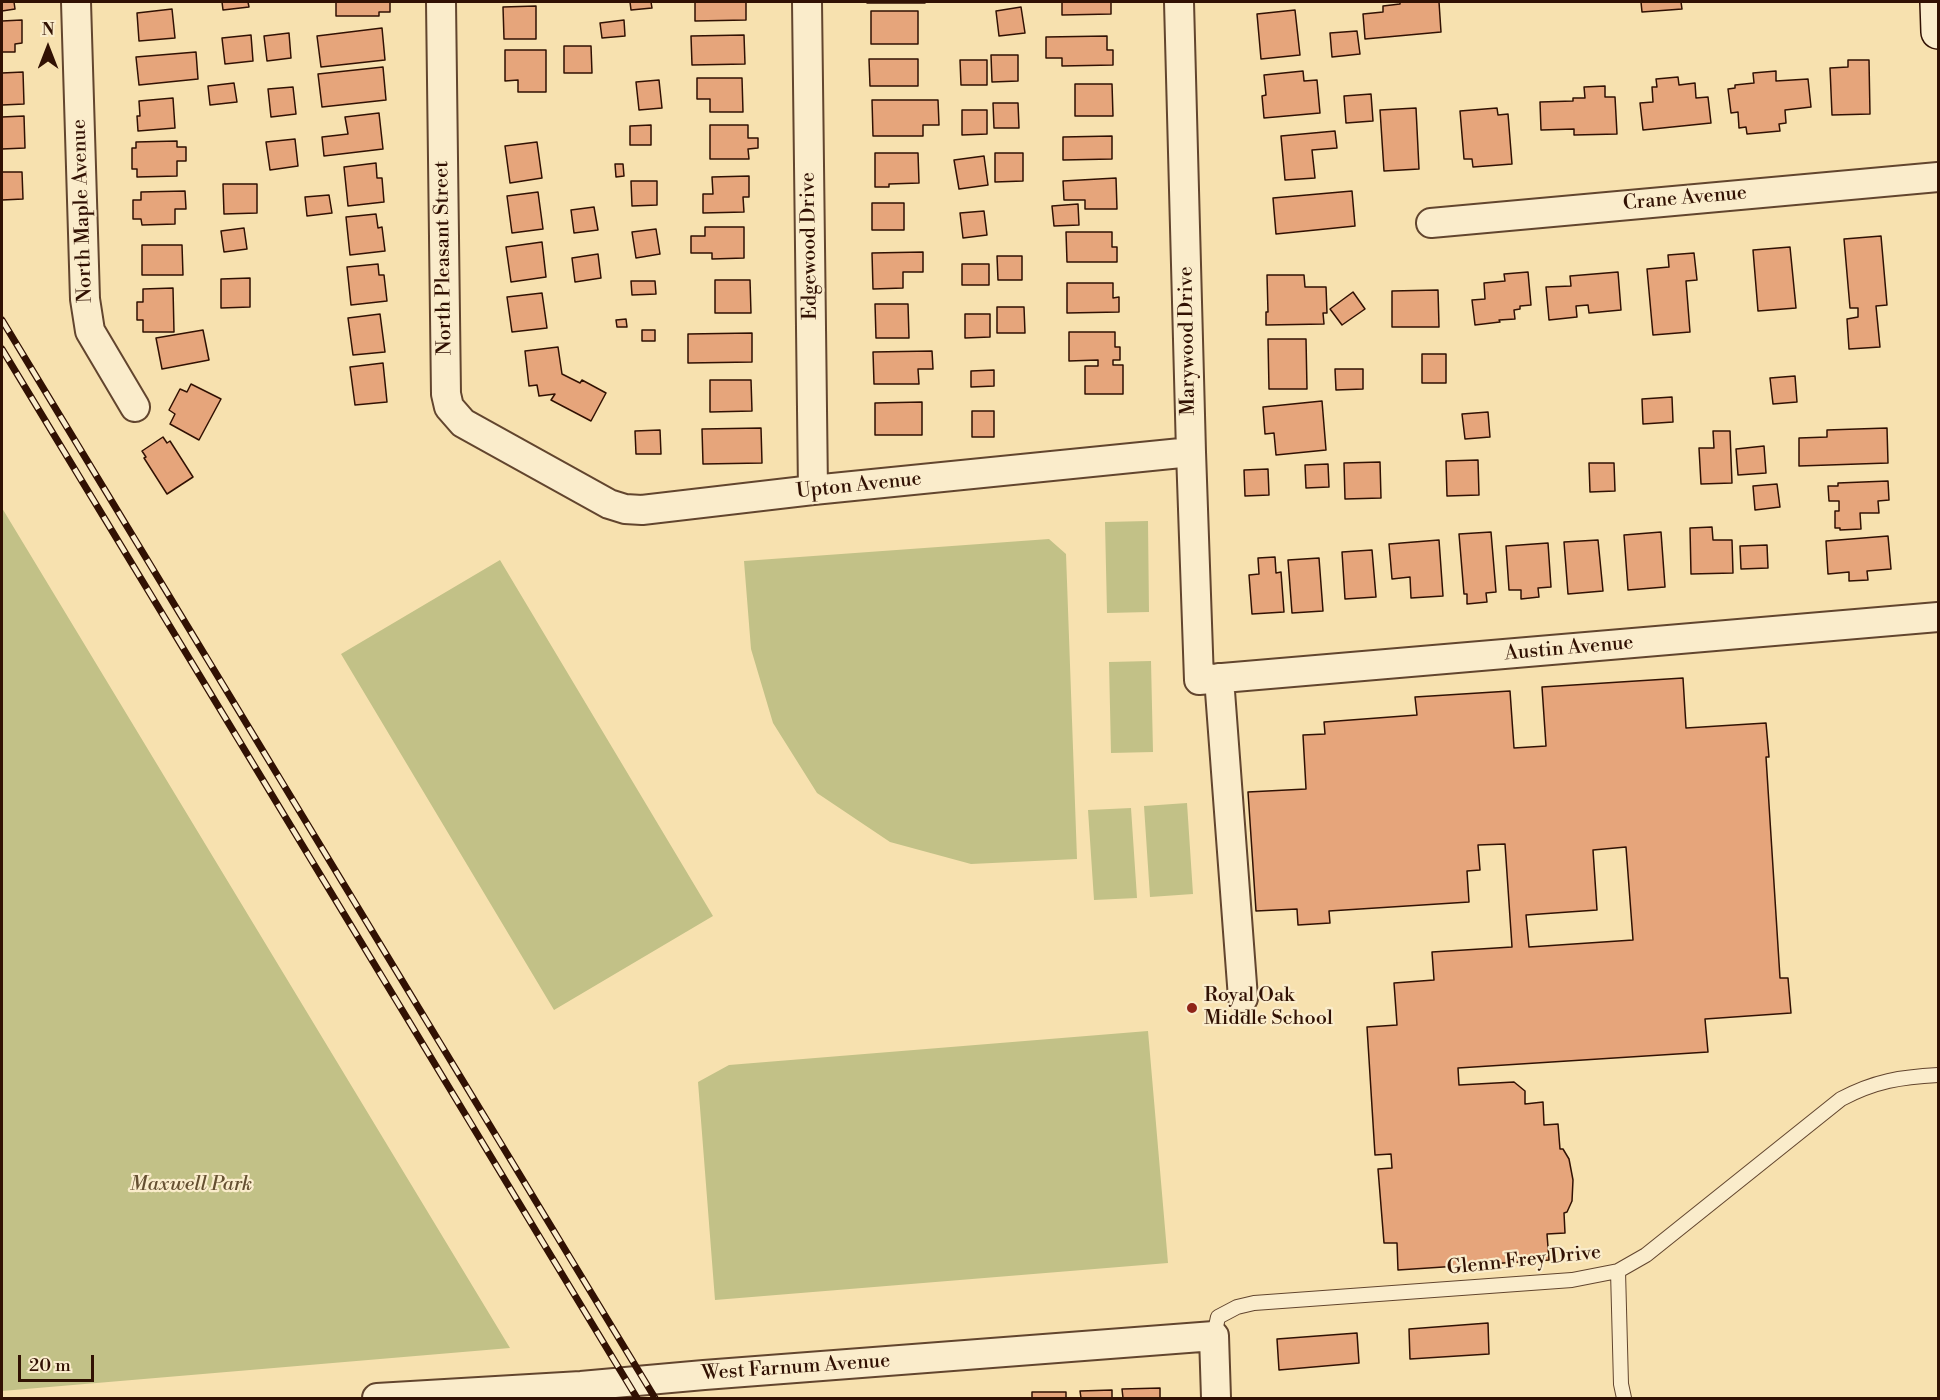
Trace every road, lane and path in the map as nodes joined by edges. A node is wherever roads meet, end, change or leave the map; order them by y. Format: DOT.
graph roads {
  1 [pos="76,2"];
  2 [pos="441,2"];
  3 [pos="807,2"];
  4 [pos="1179,2"];
  5 [pos="1937,2"];
  6 [pos="1938,32"];
  7 [pos="1938,177"];
  8 [pos="1431,223"];
  9 [pos="135,408"];
  10 [pos="1191,452"];
  11 [pos="538,464"];
  12 [pos="813,490"];
  13 [pos="1938,617"];
  14 [pos="1209,679"];
  15 [pos="1243,998"];
  16 [pos="1938,1075"];
  17 [pos="1618,1271"];
  18 [pos="1214,1336"];
  19 [pos="377,1398"];
  20 [pos="1216,1398"];
  21 [pos="1624,1398"];
  1 -- 9 [label="street, North Maple Avenue"];
  2 -- 11 [label="street, North Pleasant Street"];
  3 -- 12 [label="street, Edgewood Drive"];
  4 -- 10 [label="street, Marywood Drive"];
  5 -- 6 [label="street"];
  7 -- 8 [label="street, Crane Avenue"];
  10 -- 12 [label="street, Upton Avenue"];
  10 -- 14 [label="street, Marywood Drive"];
  11 -- 12 [label="street, Upton Avenue"];
  13 -- 14 [label="street, Austin Avenue"];
  14 -- 15 [label="street, Marywood Drive"];
  16 -- 17 [label="lane, Glenn Frey Drive"];
  17 -- 18 [label="lane, Glenn Frey Drive"];
  17 -- 21 [label="lane"];
  18 -- 19 [label="street, West Farnum Avenue"];
  18 -- 20 [label="street"];
}
